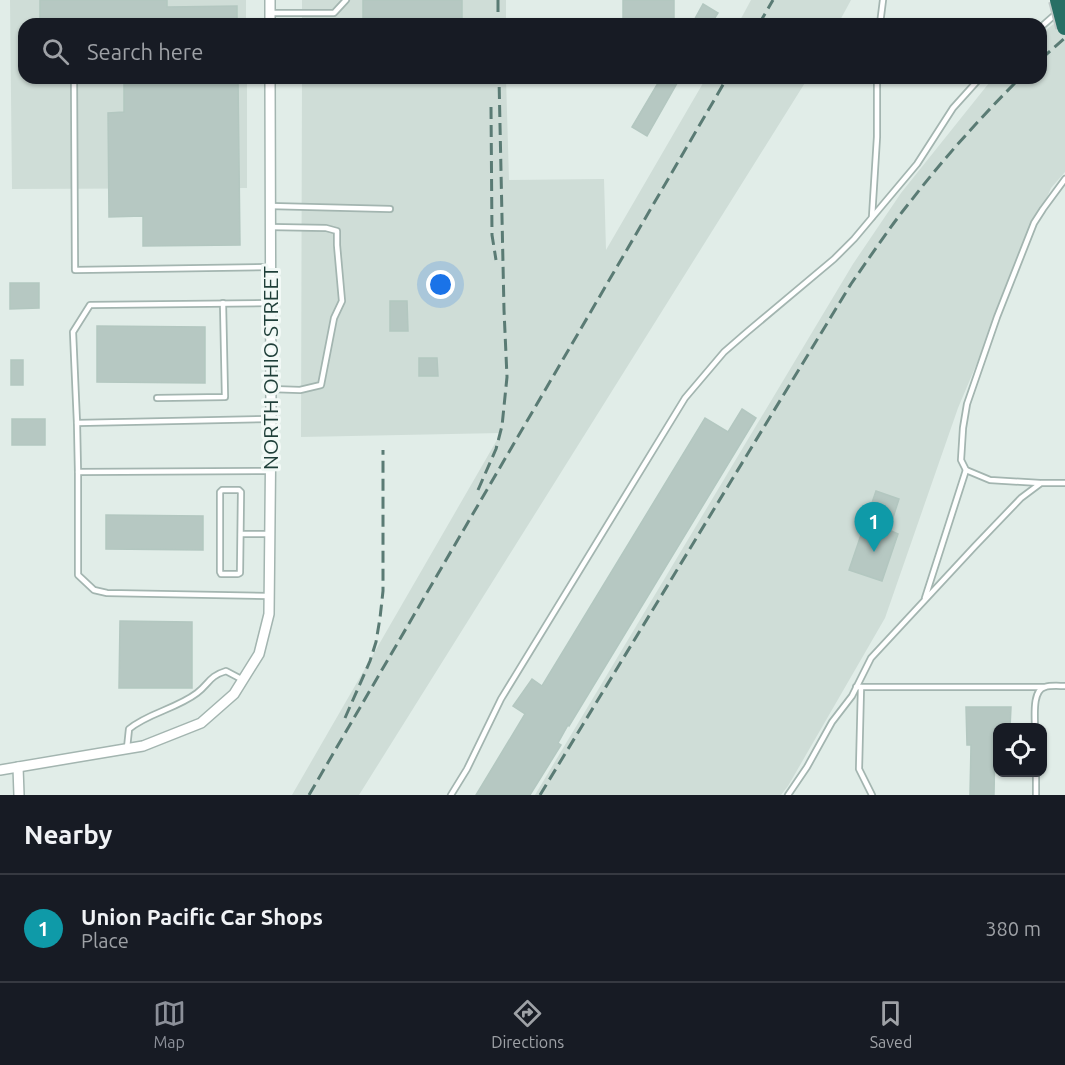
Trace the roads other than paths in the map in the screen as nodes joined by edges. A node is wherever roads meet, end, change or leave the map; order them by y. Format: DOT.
graph roads {
  1 [pos="270,0"];
  2 [pos="346,0"];
  3 [pos="883,0"];
  4 [pos="1058,0"];
  5 [pos="1065,7"];
  6 [pos="270,13"];
  7 [pos="270,18"];
  8 [pos="881,18"];
  9 [pos="1047,22"];
  10 [pos="1065,27"];
  11 [pos="74,84"];
  12 [pos="270,84"];
  13 [pos="877,84"];
  14 [pos="975,84"];
  15 [pos="1065,179"];
  16 [pos="270,206"];
  17 [pos="390,209"];
  18 [pos="872,217"];
  19 [pos="270,227"];
  20 [pos="270,267"];
  21 [pos="223,303"];
  22 [pos="270,303"];
  23 [pos="271,389"];
  24 [pos="157,398"];
  25 [pos="271,419"];
  26 [pos="77,423"];
  27 [pos="966,470"];
  28 [pos="271,471"];
  29 [pos="78,472"];
  30 [pos="1041,483"];
  31 [pos="1065,483"];
  32 [pos="241,534"];
  33 [pos="270,534"];
  34 [pos="270,596"];
  35 [pos="924,600"];
  36 [pos="243,680"];
  37 [pos="1065,686"];
  38 [pos="859,687"];
  39 [pos="1044,687"];
  40 [pos="1035,723"];
  41 [pos="127,749"];
  42 [pos="18,767"];
  43 [pos="0,770"];
  44 [pos="1036,777"];
  45 [pos="19,795"];
  46 [pos="451,795"];
  47 [pos="788,795"];
  48 [pos="872,795"];
  49 [pos="1036,795"];
  1 -- 6 [label="street"];
  2 -- 6 [label="lane"];
  3 -- 8 [label="lane"];
  4 -- 10 [label="highway, bridge"];
  5 -- 9 [label="lane"];
  6 -- 7 [label="street"];
  11 -- 20 [label="lane"];
  12 -- 16 [label="street, NORTH OHIO STREET"];
  13 -- 18 [label="lane"];
  14 -- 18 [label="lane"];
  15 -- 27 [label="lane"];
  16 -- 17 [label="lane"];
  16 -- 19 [label="street, NORTH OHIO STREET"];
  18 -- 46 [label="lane"];
  19 -- 20 [label="street, NORTH OHIO STREET"];
  19 -- 23 [label="lane"];
  20 -- 22 [label="street, NORTH OHIO STREET"];
  21 -- 22 [label="lane"];
  21 -- 24 [label="lane"];
  21 -- 26 [label="lane"];
  22 -- 23 [label="street, NORTH OHIO STREET"];
  23 -- 25 [label="street, NORTH OHIO STREET"];
  25 -- 26 [label="lane"];
  25 -- 28 [label="street, NORTH OHIO STREET"];
  26 -- 29 [label="lane"];
  27 -- 30 [label="lane"];
  27 -- 35 [label="lane"];
  28 -- 29 [label="lane"];
  28 -- 33 [label="street, NORTH OHIO STREET"];
  29 -- 34 [label="lane"];
  30 -- 31 [label="lane"];
  30 -- 35 [label="lane"];
  32 -- 32 [label="lane"];
  32 -- 33 [label="lane"];
  33 -- 34 [label="street, NORTH OHIO STREET"];
  34 -- 36 [label="street, NORTH OHIO STREET"];
  35 -- 38 [label="lane"];
  36 -- 41 [label="street, NORTH OHIO STREET"];
  36 -- 41 [label="lane"];
  37 -- 39 [label="lane"];
  38 -- 39 [label="lane"];
  38 -- 47 [label="lane"];
  38 -- 48 [label="lane"];
  39 -- 40 [label="lane"];
  41 -- 42 [label="street, NORTH OHIO STREET"];
  42 -- 43 [label="street, NORTH OHIO STREET"];
  42 -- 45 [label="street"];
  44 -- 49 [label="lane"];
}
